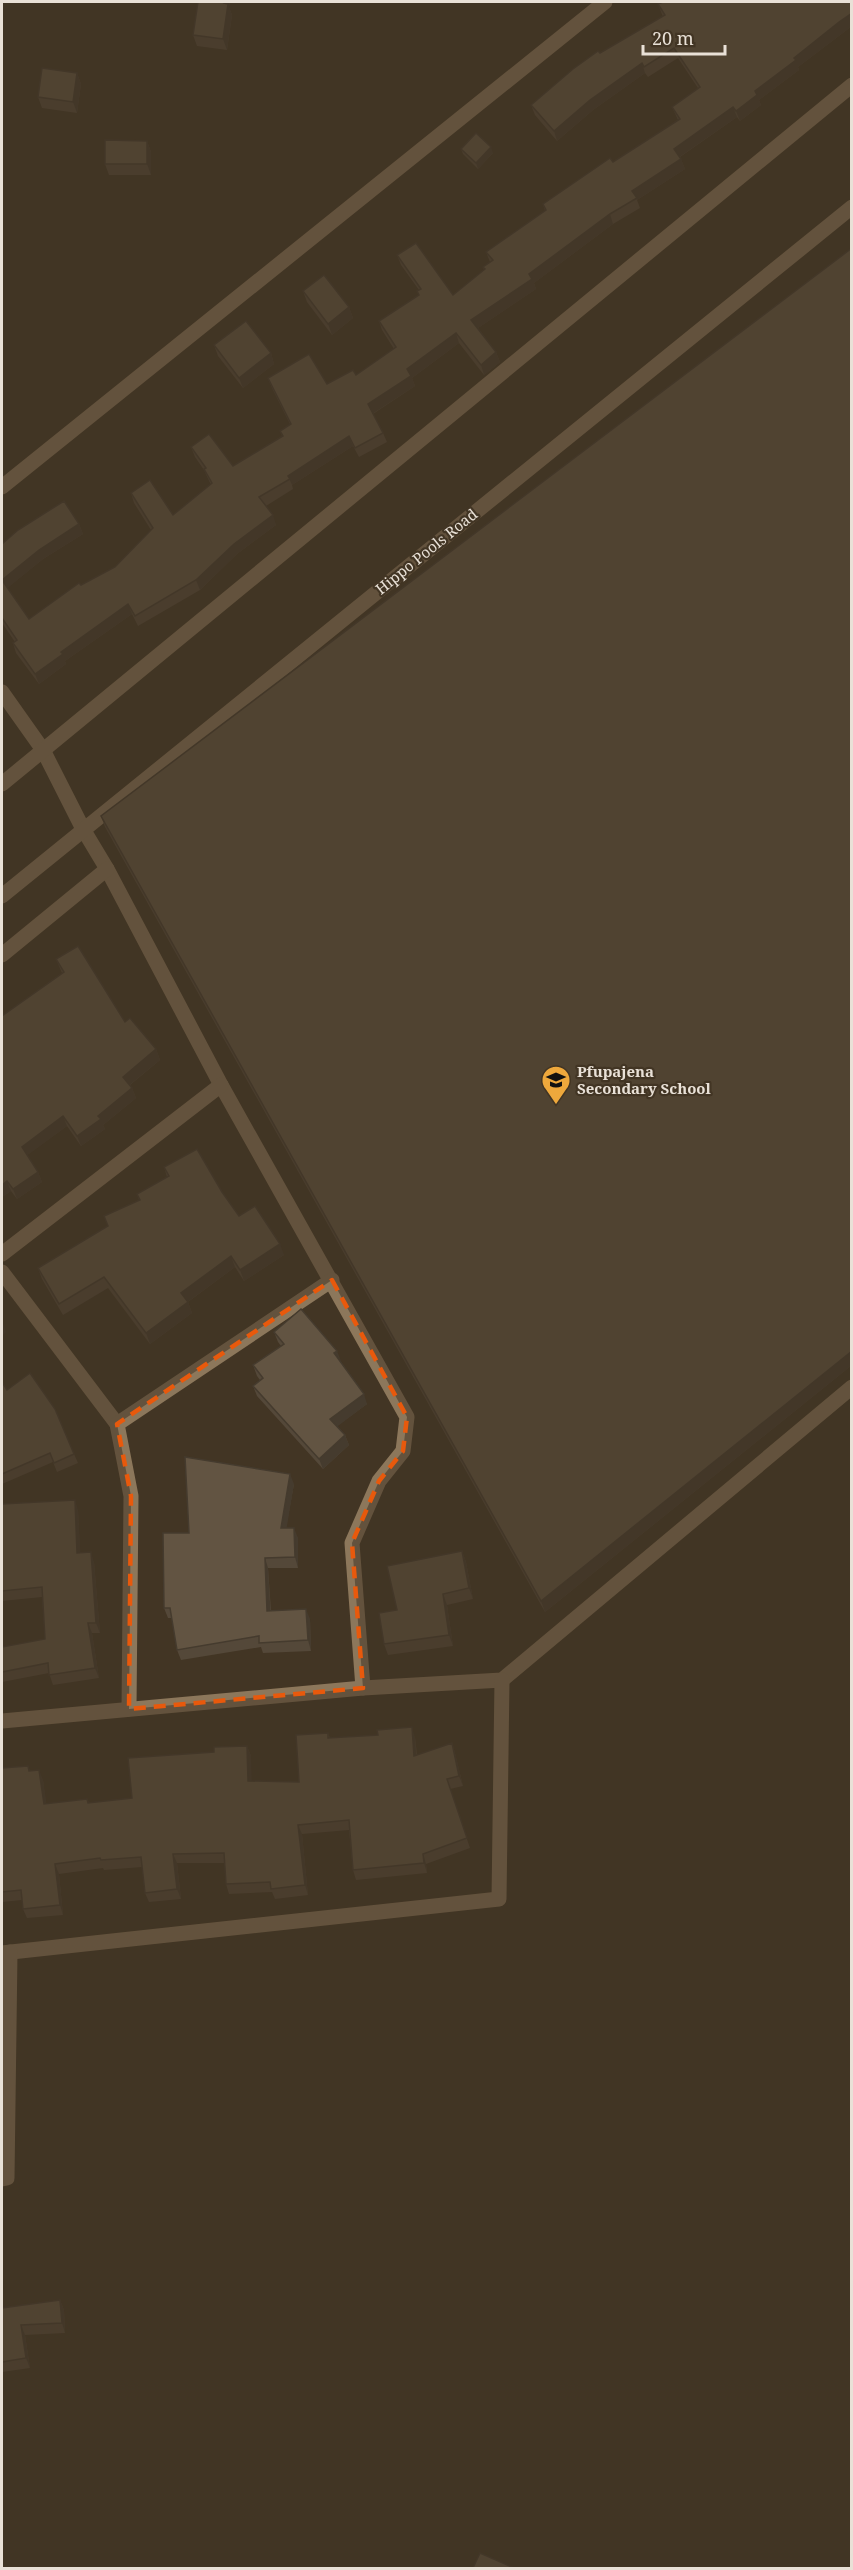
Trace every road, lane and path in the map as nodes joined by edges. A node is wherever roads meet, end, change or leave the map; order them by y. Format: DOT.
graph roads {
  1 [pos="605,2"];
  2 [pos="852,85"];
  3 [pos="852,207"];
  4 [pos="2,487"];
  5 [pos="2,692"];
  6 [pos="43,750"];
  7 [pos="2,784"];
  8 [pos="83,829"];
  9 [pos="107,869"];
  10 [pos="2,896"];
  11 [pos="2,955"];
  12 [pos="221,1085"];
  13 [pos="2,1254"];
  14 [pos="2,1272"];
  15 [pos="332,1280"];
  16 [pos="852,1387"];
  17 [pos="117,1424"];
  18 [pos="502,1680"];
  19 [pos="363,1688"];
  20 [pos="129,1709"];
  21 [pos="2,1721"];
  22 [pos="6,1952"];
  23 [pos="2,2179"];
  1 -- 4 [label="street"];
  2 -- 6 [label="street"];
  3 -- 8 [label="street, Hippo Pools Road"];
  5 -- 6 [label="street"];
  6 -- 7 [label="street"];
  6 -- 8 [label="street"];
  8 -- 9 [label="street"];
  8 -- 10 [label="street, Hippo Pools Road"];
  9 -- 11 [label="street"];
  9 -- 12 [label="street"];
  12 -- 13 [label="street"];
  12 -- 15 [label="street"];
  14 -- 17 [label="street"];
  15 -- 17 [label="street"];
  15 -- 19 [label="street"];
  16 -- 18 [label="street"];
  17 -- 20 [label="street"];
  18 -- 19 [label="street"];
  18 -- 22 [label="street"];
  19 -- 20 [label="street"];
  20 -- 21 [label="street"];
  22 -- 23 [label="street"];
}
